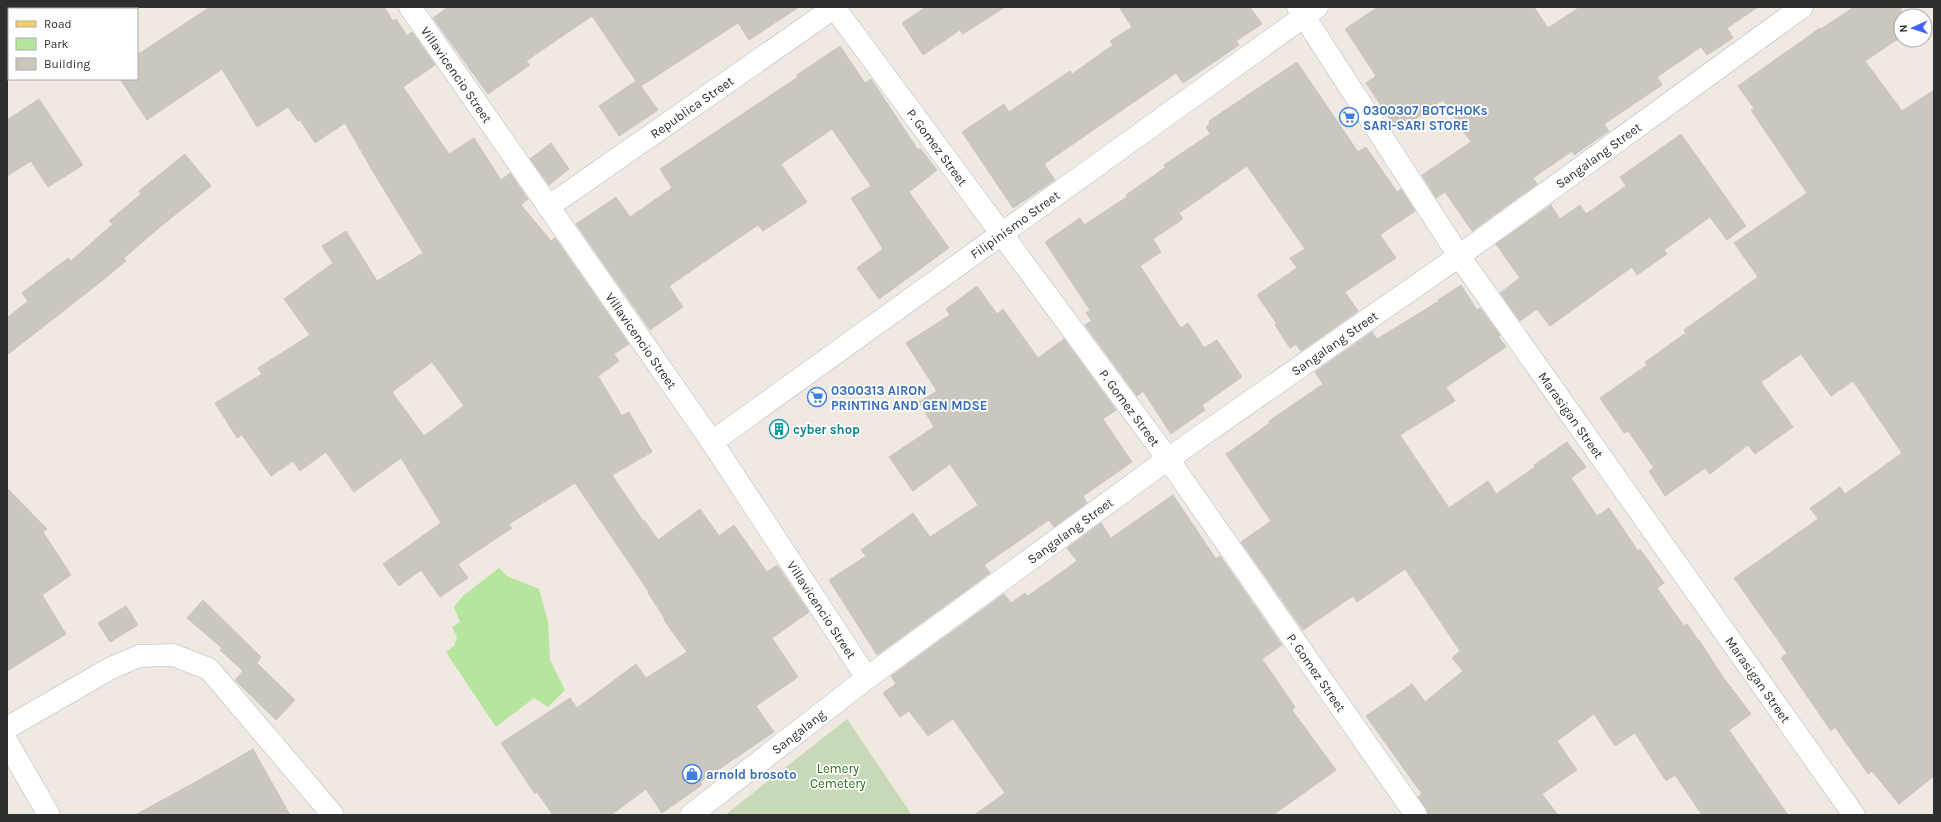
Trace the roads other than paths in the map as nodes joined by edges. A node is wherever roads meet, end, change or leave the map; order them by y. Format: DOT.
graph roads {
  1 [pos="410,7"];
  2 [pos="834,7"];
  3 [pos="1802,7"];
  4 [pos="1307,10"];
  5 [pos="548,207"];
  6 [pos="1002,232"];
  7 [pos="1459,256"];
  8 [pos="712,442"];
  9 [pos="1168,459"];
  10 [pos="867,678"];
  11 [pos="7,728"];
  12 [pos="7,742"];
  13 [pos="49,815"];
  14 [pos="333,815"];
  15 [pos="691,815"];
  16 [pos="1416,815"];
  17 [pos="1854,815"];
  1 -- 5 [label="street, Villavicencio Street"];
  2 -- 5 [label="street, Republica Street"];
  2 -- 6 [label="street, P. Gomez Street"];
  3 -- 7 [label="street, Sangalang Street"];
  4 -- 6 [label="street, Filipinismo Street"];
  4 -- 7 [label="street, Marasigan Street"];
  5 -- 8 [label="street, Villavicencio Street"];
  6 -- 8 [label="street, Filipinismo Street"];
  6 -- 9 [label="street, P. Gomez Street"];
  7 -- 9 [label="street, Sangalang Street"];
  7 -- 17 [label="street, Marasigan Street"];
  8 -- 10 [label="street, Villavicencio Street"];
  9 -- 10 [label="street, Sangalang Street"];
  9 -- 16 [label="street, P. Gomez Street"];
  10 -- 15 [label="street, Sangalang"];
  11 -- 14 [label="street"];
  12 -- 13 [label="street"];
}
